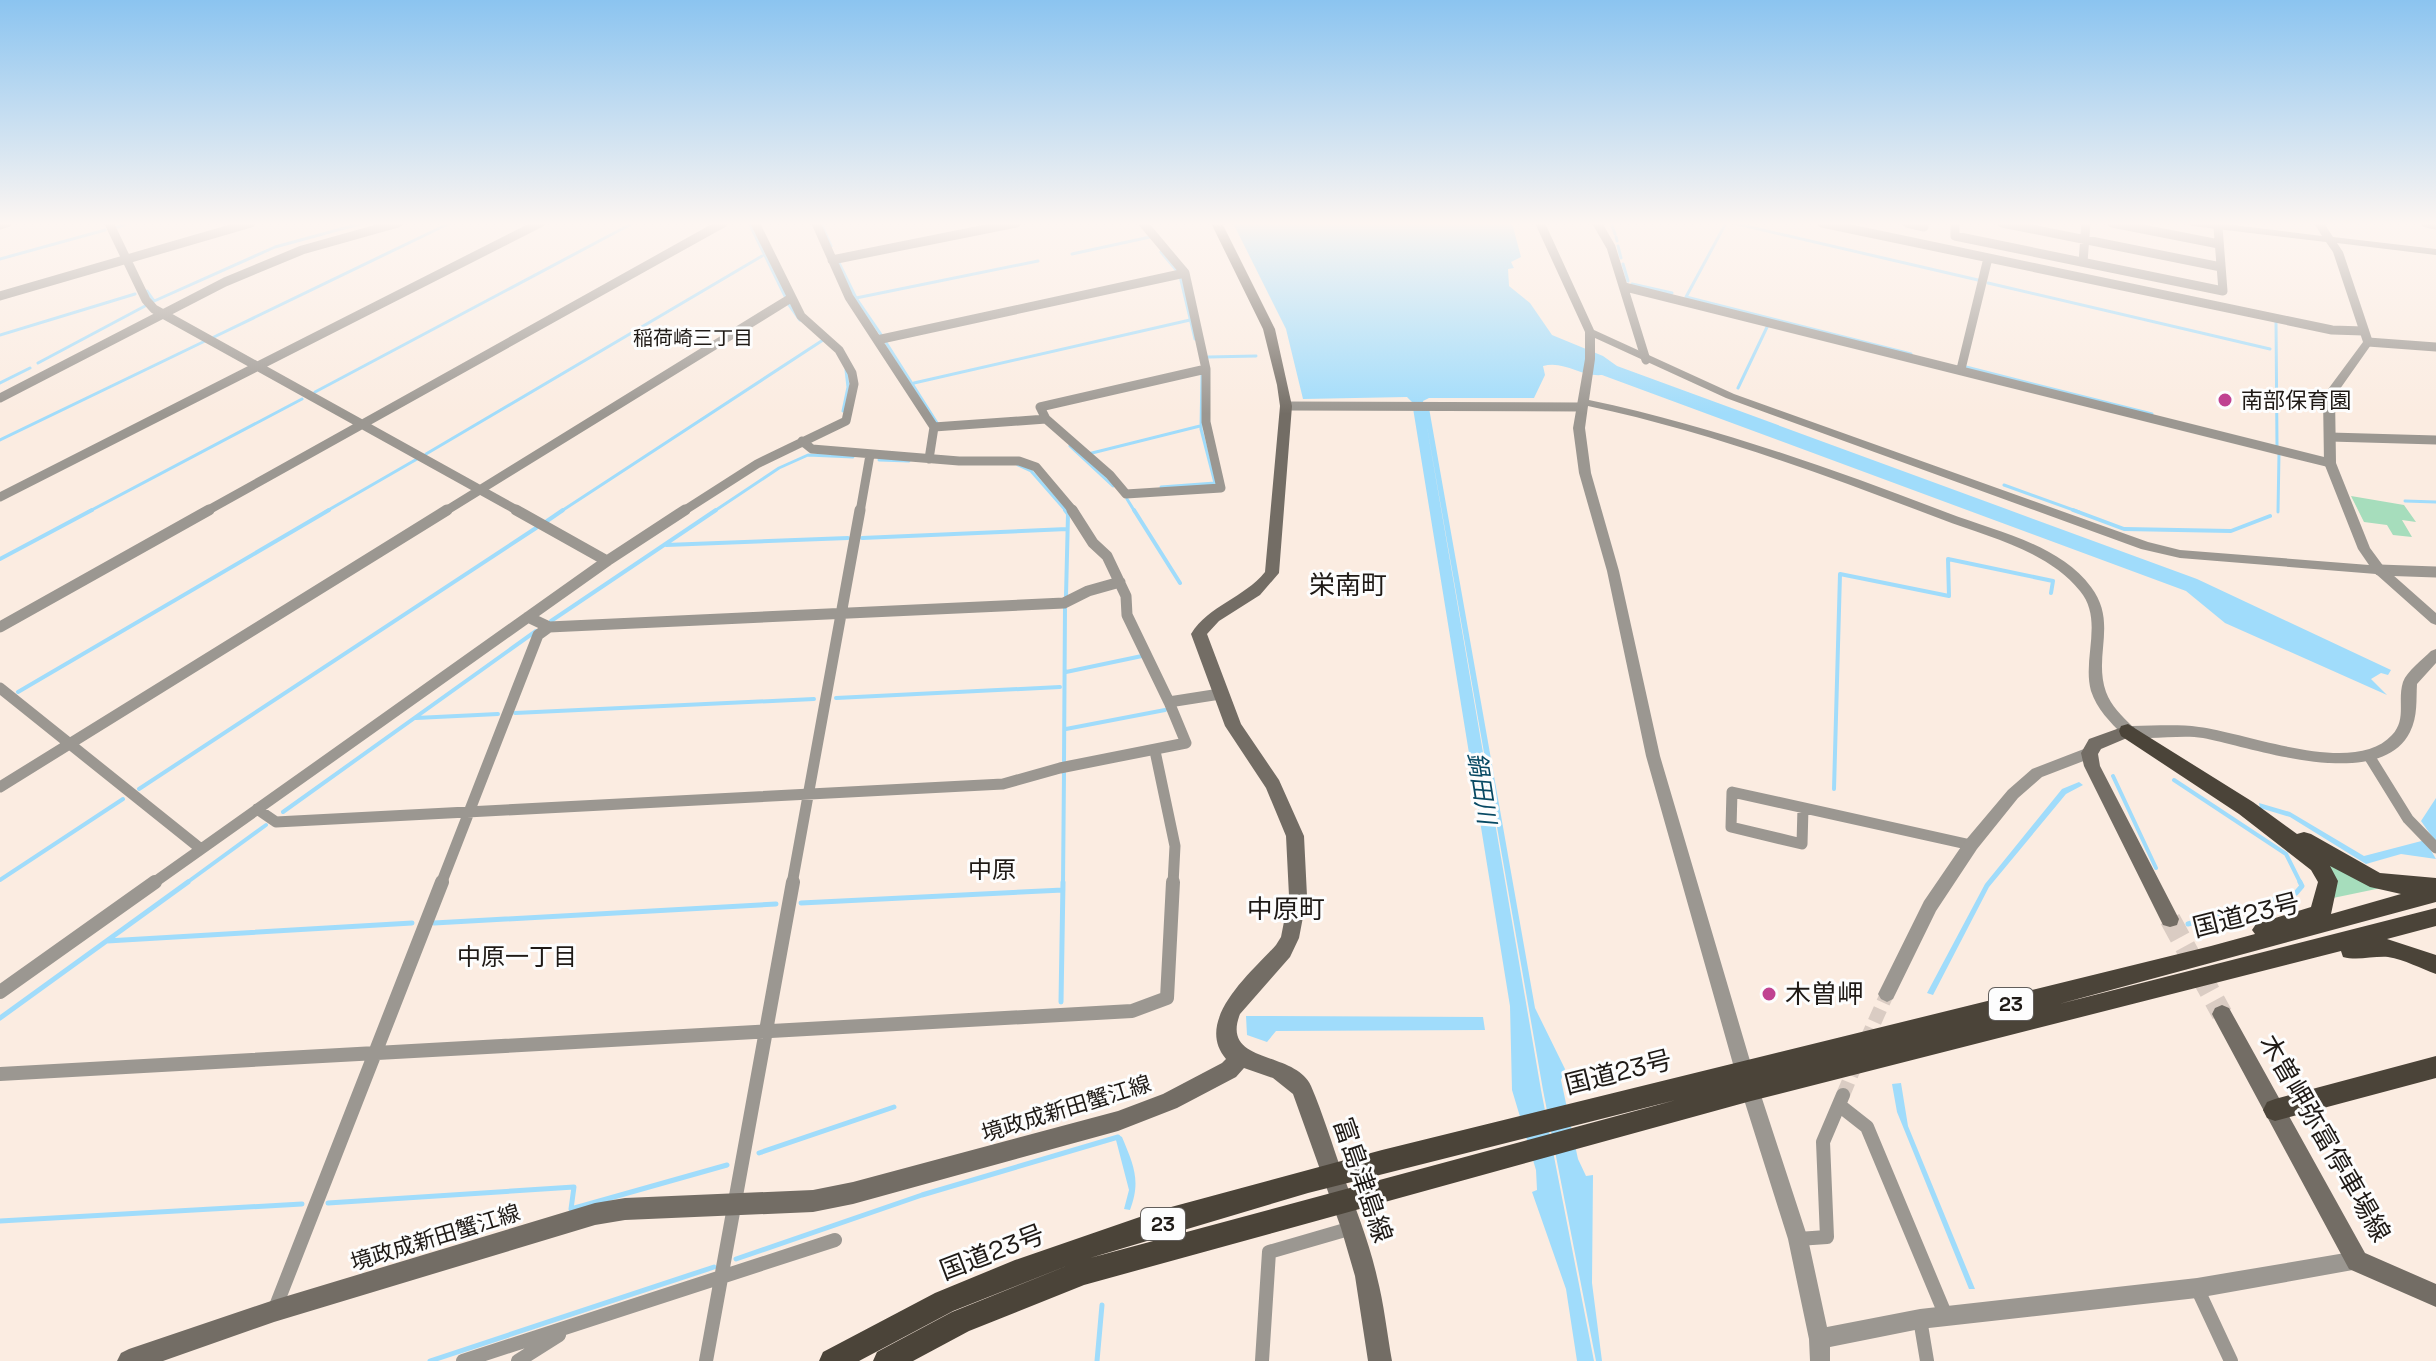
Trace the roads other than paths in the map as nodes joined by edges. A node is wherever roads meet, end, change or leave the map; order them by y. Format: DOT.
graph roads {
  1 [pos="33,287"];
  2 [pos="140,287"];
  3 [pos="221,287"];
  4 [pos="415,287"];
  5 [pos="610,287"];
  6 [pos="785,287"];
  7 [pos="844,287"];
  8 [pos="1123,287"];
  9 [pos="1188,287"];
  10 [pos="1248,287"];
  11 [pos="1569,287"];
  12 [pos="1625,287"];
  13 [pos="1981,287"];
  14 [pos="2124,287"];
  15 [pos="2201,287"];
  16 [pos="2223,287"];
  17 [pos="2349,287"];
  18 [pos="0,296"];
  19 [pos="791,298"];
  20 [pos="162,313"];
  21 [pos="1590,332"];
  22 [pos="2366,337"];
  23 [pos="877,340"];
  24 [pos="2436,347"];
  25 [pos="1646,360"];
  26 [pos="259,366"];
  27 [pos="1206,369"];
  28 [pos="1961,369"];
  29 [pos="0,398"];
  30 [pos="1582,404"];
  31 [pos="1286,406"];
  32 [pos="1046,419"];
  33 [pos="364,425"];
  34 [pos="934,427"];
  35 [pos="2330,437"];
  36 [pos="2436,440"];
  37 [pos="802,441"];
  38 [pos="870,455"];
  39 [pos="929,459"];
  40 [pos="2330,463"];
  41 [pos="482,488"];
  42 [pos="0,497"];
  43 [pos="607,561"];
  44 [pos="2379,570"];
  45 [pos="2436,572"];
  46 [pos="1120,582"];
  47 [pos="843,614"];
  48 [pos="528,617"];
  49 [pos="2436,620"];
  50 [pos="0,627"];
  51 [pos="549,627"];
  52 [pos="2436,654"];
  53 [pos="0,688"];
  54 [pos="1220,694"];
  55 [pos="1169,702"];
  56 [pos="2128,731"];
  57 [pos="69,744"];
  58 [pos="1155,751"];
  59 [pos="2089,753"];
  60 [pos="2369,756"];
  61 [pos="0,787"];
  62 [pos="807,794"];
  63 [pos="1803,808"];
  64 [pos="2246,808"];
  65 [pos="257,809"];
  66 [pos="468,813"];
  67 [pos="1971,845"];
  68 [pos="2436,848"];
  69 [pos="201,849"];
  70 [pos="2436,883"];
  71 [pos="2436,893"];
  72 [pos="2436,917"];
  73 [pos="2170,919"];
  74 [pos="2208,955"];
  75 [pos="2256,965"];
  76 [pos="2436,965"];
  77 [pos="0,992"];
  78 [pos="1887,994"];
  79 [pos="2222,1014"];
  80 [pos="765,1031"];
  81 [pos="374,1055"];
  82 [pos="1240,1058"];
  83 [pos="2436,1067"];
  84 [pos="0,1074"];
  85 [pos="1747,1080"];
  86 [pos="2275,1110"];
  87 [pos="1337,1187"];
  88 [pos="735,1203"];
  89 [pos="1352,1228"];
  90 [pos="1798,1239"];
  91 [pos="835,1240"];
  92 [pos="2357,1261"];
  93 [pos="722,1277"];
  94 [pos="2197,1288"];
  95 [pos="2436,1296"];
  96 [pos="274,1311"];
  97 [pos="1946,1316"];
  98 [pos="1920,1319"];
  99 [pos="573,1326"];
  100 [pos="1819,1339"];
  101 [pos="129,1361"];
  102 [pos="463,1361"];
  103 [pos="518,1361"];
  104 [pos="706,1361"];
  105 [pos="832,1361"];
  106 [pos="886,1361"];
  107 [pos="1262,1361"];
  108 [pos="1380,1361"];
  109 [pos="1820,1361"];
  110 [pos="1927,1361"];
  111 [pos="2231,1361"];
  1 -- 18 [label="street"];
  2 -- 20 [label="street"];
  3 -- 20 [label="street"];
  4 -- 26 [label="street"];
  5 -- 33 [label="street"];
  6 -- 19 [label="street"];
  7 -- 23 [label="street"];
  8 -- 23 [label="street"];
  9 -- 27 [label="street"];
  10 -- 31 [label="main road"];
  11 -- 21 [label="street"];
  12 -- 25 [label="street"];
  12 -- 28 [label="street"];
  13 -- 28 [label="street"];
  14 -- 22 [label="street"];
  15 -- 16 [label="street"];
  17 -- 22 [label="street"];
  19 -- 37 [label="street"];
  19 -- 41 [label="street"];
  20 -- 26 [label="street"];
  20 -- 29 [label="street"];
  21 -- 25 [label="street"];
  21 -- 30 [label="street"];
  22 -- 24 [label="street"];
  22 -- 35 [label="street"];
  23 -- 34 [label="street"];
  25 -- 44 [label="street"];
  26 -- 33 [label="street"];
  26 -- 42 [label="street"];
  27 -- 32 [label="street"];
  27 -- 32 [label="street"];
  28 -- 40 [label="street"];
  30 -- 31 [label="street"];
  30 -- 56 [label="street"];
  30 -- 85 [label="street"];
  31 -- 54 [label="main road"];
  32 -- 34 [label="street"];
  33 -- 41 [label="street"];
  33 -- 50 [label="street"];
  34 -- 39 [label="street"];
  35 -- 36 [label="street"];
  35 -- 40 [label="street"];
  37 -- 38 [label="street"];
  37 -- 43 [label="street"];
  38 -- 39 [label="street"];
  38 -- 47 [label="street"];
  39 -- 46 [label="street"];
  40 -- 44 [label="street"];
  41 -- 43 [label="street"];
  41 -- 57 [label="street"];
  43 -- 48 [label="street"];
  44 -- 45 [label="street"];
  44 -- 49 [label="street"];
  46 -- 47 [label="street"];
  46 -- 55 [label="street"];
  47 -- 51 [label="street"];
  47 -- 62 [label="street"];
  48 -- 51 [label="street"];
  48 -- 65 [label="street"];
  51 -- 66 [label="street"];
  52 -- 60 [label="street"];
  53 -- 57 [label="street"];
  54 -- 55 [label="street"];
  54 -- 82 [label="main road"];
  55 -- 58 [label="street"];
  56 -- 59 [label="main road"];
  56 -- 60 [label="street"];
  56 -- 64 [label="highway, 23"];
  57 -- 61 [label="street"];
  57 -- 69 [label="street"];
  58 -- 62 [label="street"];
  58 -- 80 [label="street"];
  59 -- 67 [label="street"];
  59 -- 73 [label="main road"];
  60 -- 68 [label="street"];
  62 -- 66 [label="street"];
  62 -- 80 [label="street"];
  63 -- 63 [label="street"];
  63 -- 67 [label="street"];
  64 -- 70 [label="highway, 23"];
  64 -- 74 [label="highway, 23"];
  65 -- 66 [label="street"];
  65 -- 69 [label="street"];
  66 -- 81 [label="street"];
  67 -- 78 [label="street"];
  69 -- 77 [label="street"];
  71 -- 74 [label="highway, 国道23号 / 23"];
  72 -- 75 [label="highway, 国道23号 / 23"];
  74 -- 85 [label="highway, 国道23号 / 23"];
  75 -- 76 [label="highway, 23"];
  75 -- 85 [label="highway, 国道23号 / 23"];
  79 -- 86 [label="main road, 木曽岬弥富停車場線"];
  80 -- 81 [label="street"];
  80 -- 88 [label="street"];
  81 -- 84 [label="street"];
  81 -- 96 [label="street"];
  82 -- 87 [label="main road, 富島津島線"];
  82 -- 88 [label="main road, 境政成新田蟹江線"];
  83 -- 86 [label="highway"];
  85 -- 87 [label="highway, 国道23号 / 23"];
  85 -- 90 [label="street"];
  86 -- 92 [label="main road, 木曽岬弥富停車場線"];
  87 -- 89 [label="main road, 富島津島線"];
  87 -- 105 [label="highway, 国道23号 / 23"];
  87 -- 106 [label="highway, 国道23号 / 23"];
  88 -- 93 [label="street"];
  88 -- 96 [label="main road, 境政成新田蟹江線"];
  89 -- 107 [label="street"];
  89 -- 108 [label="main road, 富島津島線"];
  90 -- 97 [label="street"];
  90 -- 100 [label="street"];
  91 -- 93 [label="street"];
  92 -- 94 [label="street"];
  92 -- 95 [label="main road, 木曽岬弥富停車場線"];
  93 -- 99 [label="street"];
  93 -- 104 [label="street"];
  94 -- 97 [label="street"];
  94 -- 111 [label="street"];
  96 -- 101 [label="main road, 境政成新田蟹江線"];
  97 -- 98 [label="street"];
  98 -- 100 [label="street"];
  98 -- 110 [label="street"];
  99 -- 102 [label="street"];
  99 -- 103 [label="street"];
  100 -- 109 [label="street"];
}
